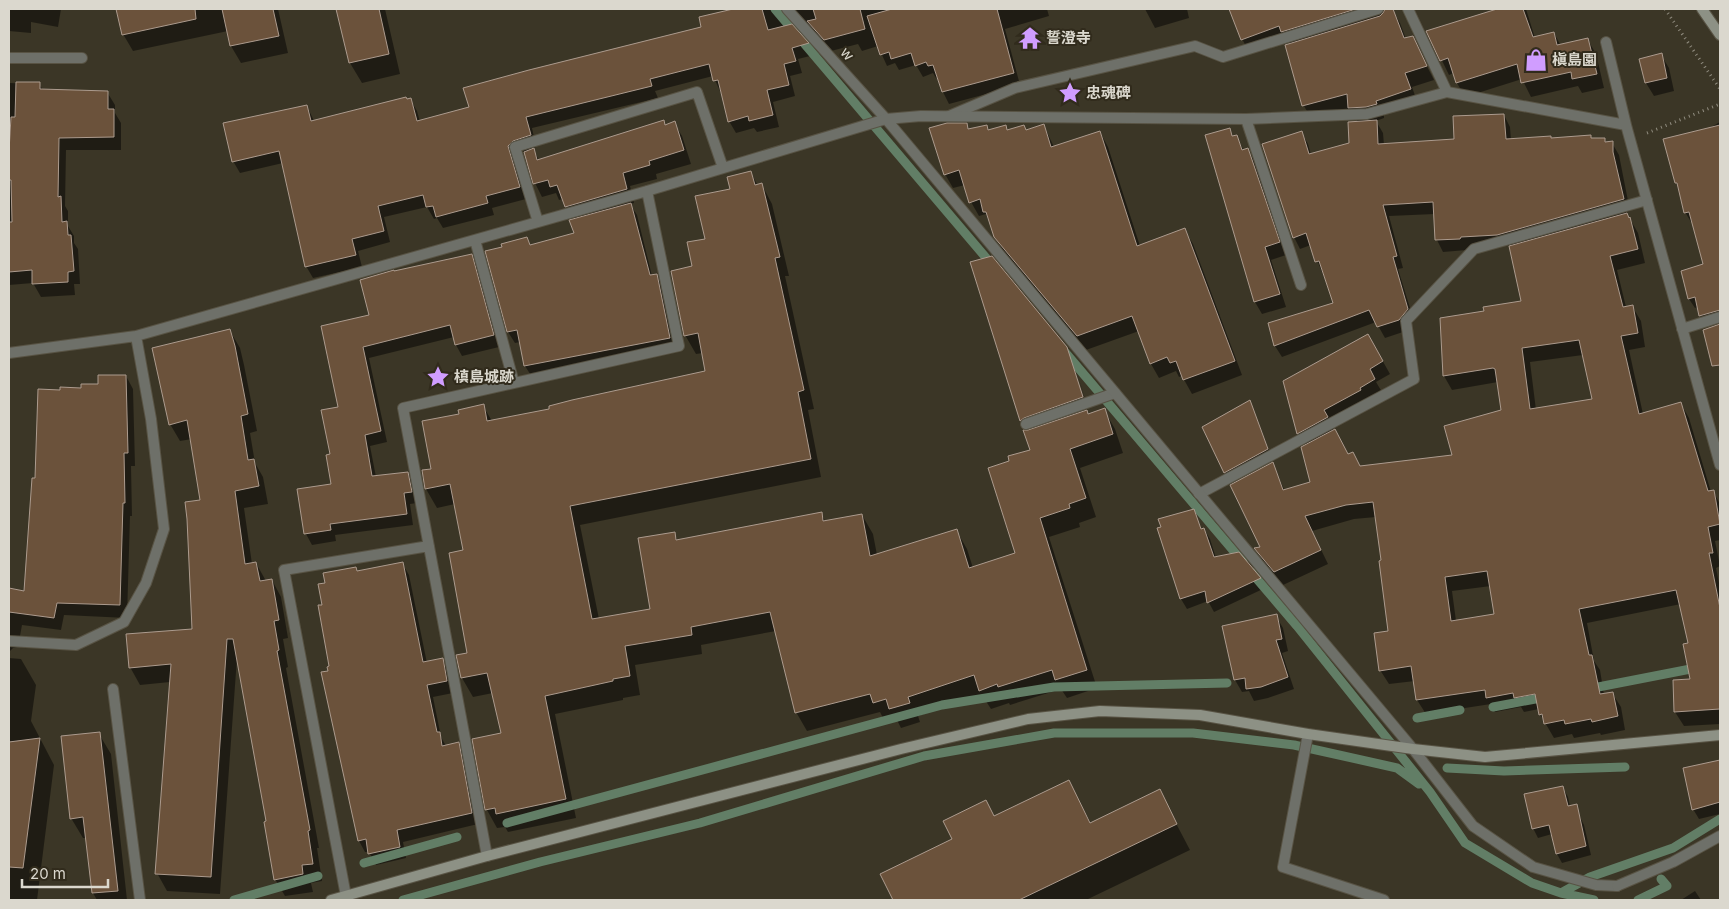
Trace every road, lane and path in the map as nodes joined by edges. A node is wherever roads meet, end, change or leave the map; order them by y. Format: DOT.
graph roads {
  1 [pos="787,9"];
  2 [pos="1378,9"];
  3 [pos="1408,9"];
  4 [pos="1665,9"];
  5 [pos="1702,9"];
  6 [pos="1720,35"];
  7 [pos="1606,42"];
  8 [pos="9,58"];
  9 [pos="82,58"];
  10 [pos="1720,90"];
  11 [pos="1447,92"];
  12 [pos="1720,104"];
  13 [pos="949,116"];
  14 [pos="886,119"];
  15 [pos="1246,119"];
  16 [pos="1626,125"];
  17 [pos="723,168"];
  18 [pos="647,191"];
  19 [pos="1647,200"];
  20 [pos="538,222"];
  21 [pos="475,240"];
  22 [pos="1301,285"];
  23 [pos="1720,316"];
  24 [pos="1682,329"];
  25 [pos="136,336"];
  26 [pos="9,353"];
  27 [pos="514,383"];
  28 [pos="1115,393"];
  29 [pos="1026,424"];
  30 [pos="1720,465"];
  31 [pos="1200,494"];
  32 [pos="429,546"];
  33 [pos="9,640"];
  34 [pos="113,689"];
  35 [pos="1308,734"];
  36 [pos="1720,734"];
  37 [pos="1413,749"];
  38 [pos="1720,836"];
  39 [pos="487,856"];
  40 [pos="346,896"];
  41 [pos="140,900"];
  42 [pos="331,900"];
  43 [pos="1384,900"];
  1 -- 14 [label="street, w"];
  2 -- 13 [label="street"];
  3 -- 11 [label="street"];
  4 -- 10 [label="path"];
  5 -- 6 [label="street"];
  7 -- 16 [label="street"];
  8 -- 9 [label="street"];
  11 -- 15 [label="street"];
  11 -- 16 [label="street"];
  12 -- 16 [label="path"];
  13 -- 14 [label="street"];
  13 -- 15 [label="street"];
  14 -- 17 [label="street"];
  14 -- 28 [label="street, w"];
  15 -- 22 [label="street"];
  16 -- 19 [label="street"];
  17 -- 18 [label="street"];
  17 -- 20 [label="street"];
  18 -- 20 [label="street"];
  18 -- 27 [label="street"];
  19 -- 24 [label="street"];
  19 -- 31 [label="street"];
  20 -- 21 [label="street"];
  21 -- 25 [label="street"];
  21 -- 27 [label="street"];
  23 -- 24 [label="street"];
  24 -- 30 [label="street"];
  25 -- 26 [label="street"];
  25 -- 33 [label="street"];
  27 -- 32 [label="street"];
  28 -- 29 [label="street"];
  28 -- 31 [label="street, w"];
  31 -- 37 [label="street, w"];
  32 -- 39 [label="street"];
  32 -- 40 [label="street"];
  34 -- 41 [label="street"];
  35 -- 37 [label="street"];
  35 -- 39 [label="street"];
  35 -- 43 [label="street"];
  36 -- 37 [label="street"];
  37 -- 38 [label="street, w"];
  39 -- 40 [label="street"];
  40 -- 42 [label="street"];
}
